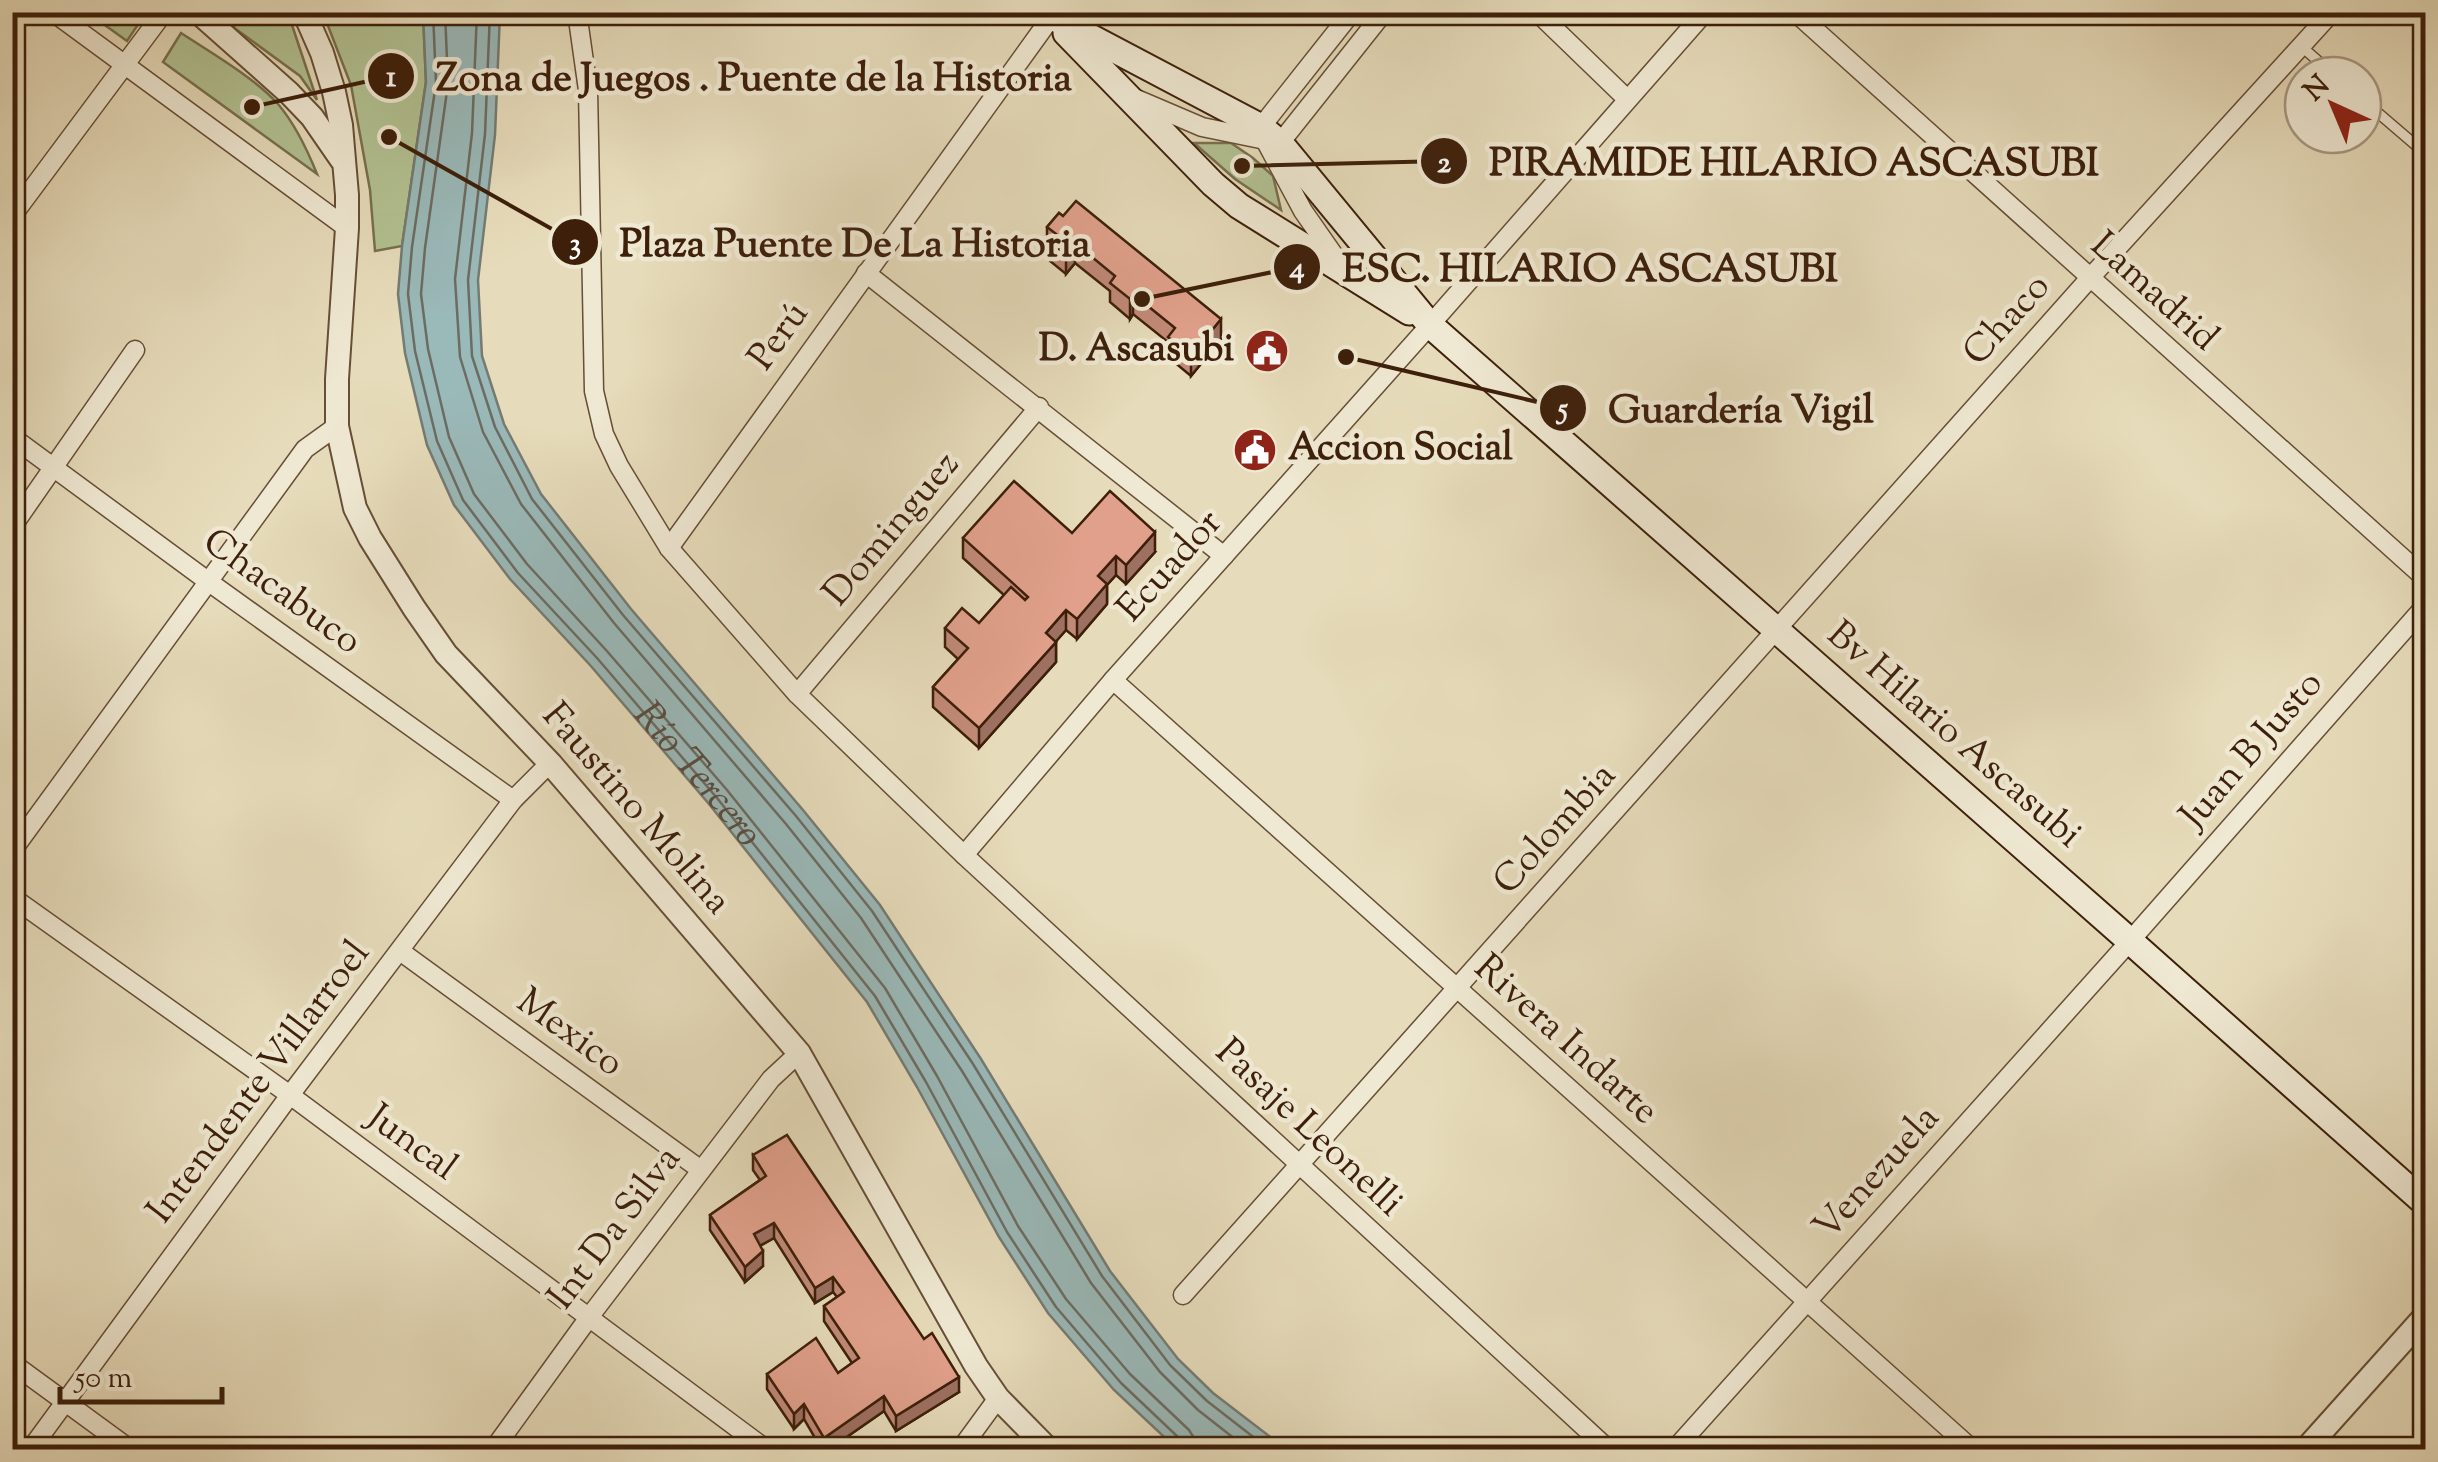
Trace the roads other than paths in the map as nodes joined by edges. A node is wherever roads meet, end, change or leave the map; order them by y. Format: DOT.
graph roads {
  1 [pos="52,12"];
  2 [pos="164,12"];
  3 [pos="198,12"];
  4 [pos="304,12"];
  5 [pos="577,12"];
  6 [pos="1352,12"];
  7 [pos="1384,12"];
  8 [pos="1536,12"];
  9 [pos="1704,12"];
  10 [pos="1795,12"];
  11 [pos="2332,12"];
  12 [pos="1050,14"];
  13 [pos="2301,46"];
  14 [pos="2311,55"];
  15 [pos="125,66"];
  16 [pos="1124,94"];
  17 [pos="1627,100"];
  18 [pos="2383,117"];
  19 [pos="1269,137"];
  20 [pos="2426,154"];
  21 [pos="342,162"];
  22 [pos="12,216"];
  23 [pos="347,228"];
  24 [pos="1345,272"];
  25 [pos="866,273"];
  26 [pos="2089,279"];
  27 [pos="1430,325"];
  28 [pos="135,350"];
  29 [pos="1038,408"];
  30 [pos="337,426"];
  31 [pos="12,437"];
  32 [pos="54,468"];
  33 [pos="12,527"];
  34 [pos="668,548"];
  35 [pos="1224,556"];
  36 [pos="2426,579"];
  37 [pos="209,582"];
  38 [pos="2426,604"];
  39 [pos="1777,631"];
  40 [pos="1113,680"];
  41 [pos="797,694"];
  42 [pos="550,764"];
  43 [pos="513,800"];
  44 [pos="12,851"];
  45 [pos="964,855"];
  46 [pos="12,897"];
  47 [pos="2130,941"];
  48 [pos="400,951"];
  49 [pos="1458,988"];
  50 [pos="799,1054"];
  51 [pos="290,1095"];
  52 [pos="1299,1166"];
  53 [pos="700,1170"];
  54 [pos="2426,1204"];
  55 [pos="1183,1296"];
  56 [pos="1807,1301"];
  57 [pos="2426,1314"];
  58 [pos="590,1316"];
  59 [pos="12,1363"];
  60 [pos="998,1398"];
  61 [pos="64,1401"];
  62 [pos="30,1450"];
  63 [pos="131,1450"];
  64 [pos="494,1450"];
  65 [pos="767,1450"];
  66 [pos="960,1450"];
  67 [pos="1050,1450"];
  68 [pos="1609,1450"];
  69 [pos="1674,1450"];
  70 [pos="1973,1450"];
  71 [pos="2306,1450"];
  1 -- 15 [label="street"];
  2 -- 15 [label="street"];
  3 -- 21 [label="street, Faustino Molina"];
  4 -- 21 [label="street, Faustino Molina"];
  5 -- 34 [label="street, Pasaje Leonelli"];
  6 -- 19 [label="street"];
  7 -- 19 [label="street"];
  8 -- 17 [label="street"];
  9 -- 17 [label="street, Ecuador"];
  10 -- 26 [label="street, Lamadrid"];
  11 -- 13 [label="street, Chaco"];
  12 -- 16 [label="main road"];
  12 -- 19 [label="main road"];
  12 -- 25 [label="street, Perú"];
  13 -- 14 [label="lane"];
  13 -- 26 [label="street, Chaco"];
  15 -- 22 [label="street"];
  15 -- 23 [label="street"];
  16 -- 19 [label="street"];
  16 -- 24 [label="main road"];
  17 -- 27 [label="street, Ecuador"];
  18 -- 20 [label="lane"];
  19 -- 24 [label="street"];
  19 -- 27 [label="main road"];
  21 -- 23 [label="street, Faustino Molina"];
  23 -- 30 [label="street, Faustino Molina"];
  24 -- 27 [label="main road"];
  25 -- 29 [label="street"];
  25 -- 34 [label="street, Perú"];
  26 -- 36 [label="street, Lamadrid"];
  26 -- 39 [label="street, Chaco"];
  27 -- 35 [label="street, Ecuador"];
  27 -- 39 [label="main road, Bv Hilario Ascasubi"];
  28 -- 32 [label="street"];
  29 -- 35 [label="street"];
  29 -- 41 [label="street, Dominguez"];
  30 -- 37 [label="street"];
  30 -- 42 [label="street, Faustino Molina"];
  31 -- 32 [label="street, Chacabuco"];
  32 -- 33 [label="street"];
  32 -- 37 [label="street, Chacabuco"];
  34 -- 41 [label="street, Pasaje Leonelli"];
  35 -- 40 [label="street, Ecuador"];
  37 -- 43 [label="street, Chacabuco"];
  37 -- 44 [label="street"];
  38 -- 47 [label="street, Juan B Justo"];
  39 -- 47 [label="main road, Bv Hilario Ascasubi"];
  39 -- 49 [label="street, Colombia"];
  40 -- 45 [label="street, Ecuador"];
  40 -- 49 [label="street, Rivera Indarte"];
  41 -- 45 [label="street, Pasaje Leonelli"];
  42 -- 43 [label="street, Intendente Villarroel"];
  42 -- 50 [label="street, Faustino Molina"];
  43 -- 48 [label="street, Intendente Villarroel"];
  45 -- 52 [label="street, Pasaje Leonelli"];
  46 -- 51 [label="street, Juncal"];
  47 -- 54 [label="main road, Bv Hilario Ascasubi"];
  47 -- 56 [label="street, Venezuela"];
  48 -- 51 [label="street, Intendente Villarroel"];
  48 -- 53 [label="street, Mexico"];
  49 -- 52 [label="street, Colombia"];
  49 -- 56 [label="street, Rivera Indarte"];
  50 -- 53 [label="street, Int Da Silva"];
  50 -- 60 [label="street, Faustino Molina"];
  51 -- 58 [label="street, Juncal"];
  51 -- 61 [label="street, Intendente Villarroel"];
  52 -- 55 [label="street, Colombia"];
  52 -- 68 [label="street, Pasaje Leonelli"];
  53 -- 58 [label="street, Int Da Silva"];
  56 -- 69 [label="street, Venezuela"];
  56 -- 70 [label="street, Rivera Indarte"];
  57 -- 71 [label="street"];
  58 -- 64 [label="street, Int Da Silva"];
  58 -- 65 [label="street, Juncal"];
  59 -- 61 [label="street"];
  60 -- 66 [label="street"];
  60 -- 67 [label="street, Faustino Molina"];
  61 -- 62 [label="street, Intendente Villarroel"];
  61 -- 63 [label="street"];
}
